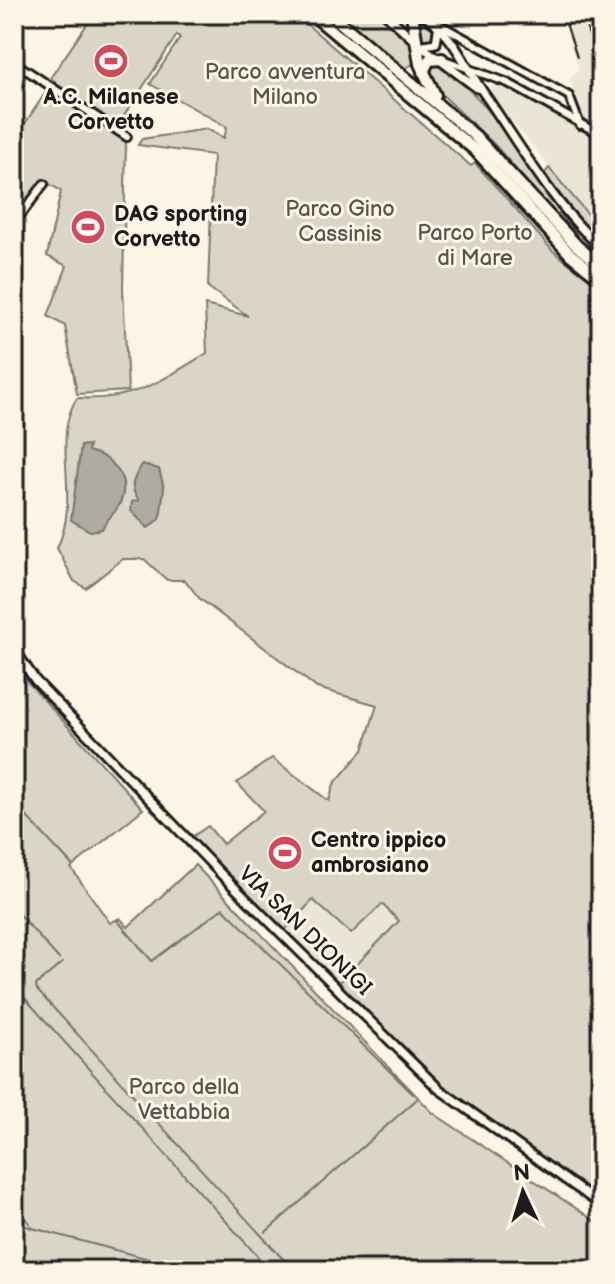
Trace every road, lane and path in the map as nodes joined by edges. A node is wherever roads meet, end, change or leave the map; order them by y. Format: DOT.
graph roads {
  1 [pos="312,14"];
  2 [pos="330,14"];
  3 [pos="386,14"];
  4 [pos="412,14"];
  5 [pos="422,14"];
  6 [pos="439,24"];
  7 [pos="417,43"];
  8 [pos="442,59"];
  9 [pos="14,62"];
  10 [pos="468,68"];
  11 [pos="423,74"];
  12 [pos="484,94"];
  13 [pos="573,104"];
  14 [pos="555,110"];
  15 [pos="580,125"];
  16 [pos="601,135"];
  17 [pos="127,137"];
  18 [pos="498,158"];
  19 [pos="44,184"];
  20 [pos="14,224"];
  21 [pos="601,247"];
  22 [pos="601,266"];
  23 [pos="601,279"];
  24 [pos="14,649"];
  25 [pos="601,1205"];
  1 -- 23 [label="highway"];
  2 -- 18 [label="highway"];
  3 -- 7 [label="street"];
  4 -- 7 [label="highway"];
  5 -- 6 [label="street"];
  6 -- 7 [label="street"];
  6 -- 10 [label="street"];
  6 -- 13 [label="street"];
  7 -- 8 [label="street"];
  7 -- 11 [label="highway"];
  8 -- 10 [label="street"];
  8 -- 11 [label="highway"];
  8 -- 12 [label="street"];
  9 -- 17 [label="street"];
  10 -- 12 [label="street"];
  10 -- 14 [label="street"];
  11 -- 18 [label="highway"];
  12 -- 21 [label="street"];
  13 -- 14 [label="street"];
  13 -- 15 [label="street"];
  14 -- 15 [label="street"];
  15 -- 16 [label="street"];
  18 -- 22 [label="highway"];
  19 -- 20 [label="street"];
  24 -- 25 [label="street, VIA SAN DIONIGI"];
}
